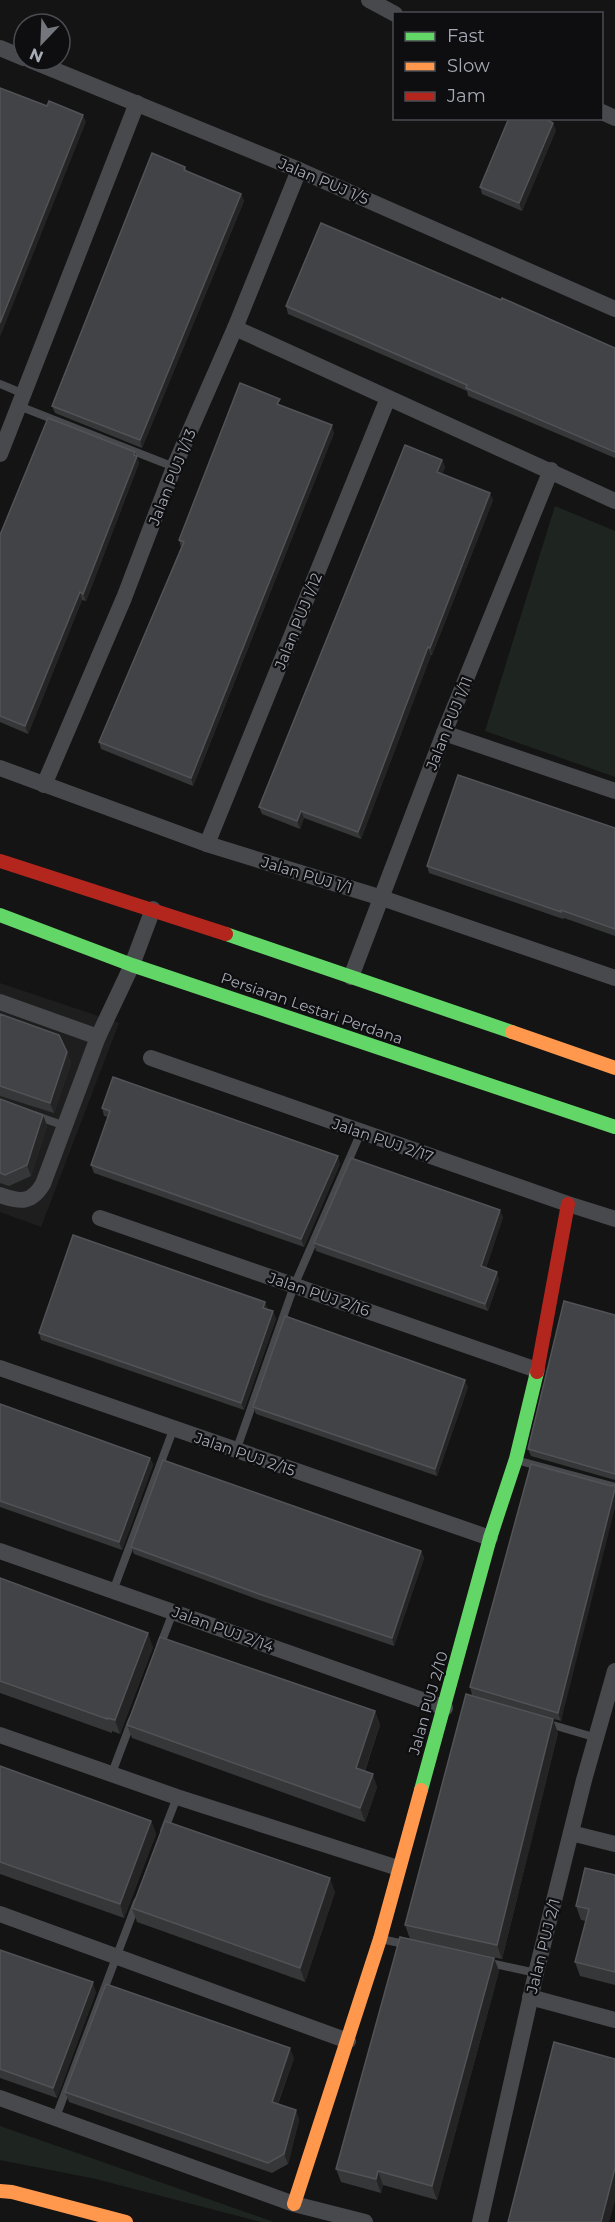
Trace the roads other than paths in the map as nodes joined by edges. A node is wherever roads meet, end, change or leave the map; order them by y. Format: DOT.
graph roads {
  1 [pos="369,0"];
  2 [pos="393,13"];
  3 [pos="60,72"];
  4 [pos="137,103"];
  5 [pos="299,170"];
  6 [pos="615,309"];
  7 [pos="235,328"];
  8 [pos="0,384"];
  9 [pos="388,398"];
  10 [pos="22,400"];
  11 [pos="0,454"];
  12 [pos="174,468"];
  13 [pos="551,470"];
  14 [pos="615,501"];
  15 [pos="444,733"];
  16 [pos="0,768"];
  17 [pos="44,785"];
  18 [pos="615,791"];
  19 [pos="207,844"];
  20 [pos="0,861"];
  21 [pos="382,898"];
  22 [pos="153,909"];
  23 [pos="0,915"];
  24 [pos="132,965"];
  25 [pos="351,977"];
  26 [pos="615,978"];
  27 [pos="0,1002"];
  28 [pos="98,1037"];
  29 [pos="151,1058"];
  30 [pos="615,1068"];
  31 [pos="22,1110"];
  32 [pos="65,1126"];
  33 [pos="615,1127"];
  34 [pos="362,1132"];
  35 [pos="0,1195"];
  36 [pos="568,1204"];
  37 [pos="100,1218"];
  38 [pos="615,1219"];
  39 [pos="294,1286"];
  40 [pos="0,1368"];
  41 [pos="537,1370"];
  42 [pos="173,1430"];
  43 [pos="236,1451"];
  44 [pos="516,1460"];
  45 [pos="615,1487"];
  46 [pos="490,1538"];
  47 [pos="0,1551"];
  48 [pos="113,1591"];
  49 [pos="173,1612"];
  50 [pos="156,1655"];
  51 [pos="615,1671"];
  52 [pos="451,1700"];
  53 [pos="136,1708"];
  54 [pos="540,1721"];
  55 [pos="0,1736"];
  56 [pos="597,1738"];
  57 [pos="112,1773"];
  58 [pos="177,1797"];
  59 [pos="571,1833"];
  60 [pos="161,1839"];
  61 [pos="615,1844"];
  62 [pos="398,1868"];
  63 [pos="140,1892"];
  64 [pos="0,1914"];
  65 [pos="380,1939"];
  66 [pos="414,1946"];
  67 [pos="116,1956"];
  68 [pos="480,1961"];
  69 [pos="536,1973"];
  70 [pos="530,1997"];
  71 [pos="615,2020"];
  72 [pos="348,2041"];
  73 [pos="0,2098"];
  74 [pos="56,2117"];
  75 [pos="0,2191"];
  76 [pos="294,2204"];
  77 [pos="126,2222"];
  78 [pos="365,2222"];
  79 [pos="480,2222"];
  1 -- 2 [label="street"];
  3 -- 4 [label="street, Jalan PUJ 1/5"];
  4 -- 5 [label="street, Jalan PUJ 1/5"];
  4 -- 10 [label="street"];
  5 -- 6 [label="street, Jalan PUJ 1/5"];
  5 -- 7 [label="street, Jalan PUJ 1/13"];
  7 -- 9 [label="street"];
  7 -- 12 [label="street, Jalan PUJ 1/13"];
  8 -- 10 [label="lane"];
  9 -- 13 [label="street"];
  9 -- 19 [label="street, Jalan PUJ 1/12"];
  10 -- 11 [label="street"];
  10 -- 12 [label="lane"];
  12 -- 17 [label="street, Jalan PUJ 1/13"];
  13 -- 14 [label="street"];
  13 -- 15 [label="street, Jalan PUJ 1/11"];
  15 -- 18 [label="street"];
  15 -- 21 [label="street, Jalan PUJ 1/11"];
  16 -- 17 [label="street, Jalan PUJ 1/1"];
  17 -- 19 [label="street, Jalan PUJ 1/1"];
  19 -- 21 [label="street, Jalan PUJ 1/1"];
  20 -- 22 [label="main road"];
  21 -- 25 [label="street, Jalan PUJ 1/11"];
  21 -- 26 [label="street, Jalan PUJ 1/1"];
  22 -- 24 [label="street"];
  22 -- 25 [label="main road"];
  23 -- 24 [label="main road, Persiaran Lestari Perdana"];
  24 -- 28 [label="street"];
  24 -- 33 [label="main road, Persiaran Lestari Perdana"];
  25 -- 30 [label="main road"];
  27 -- 28 [label="street"];
  28 -- 32 [label="street"];
  29 -- 34 [label="street, Jalan PUJ 2/17"];
  31 -- 32 [label="lane"];
  32 -- 35 [label="street"];
  34 -- 36 [label="street, Jalan PUJ 2/17"];
  34 -- 39 [label="lane"];
  36 -- 38 [label="street, Jalan PUJ 2/17"];
  36 -- 41 [label="main road, Jalan PUJ 2/10"];
  37 -- 39 [label="street, Jalan PUJ 2/16"];
  39 -- 41 [label="street, Jalan PUJ 2/16"];
  39 -- 43 [label="lane"];
  40 -- 42 [label="street, Jalan PUJ 2/15"];
  41 -- 44 [label="main road, Jalan PUJ 2/10"];
  42 -- 43 [label="street, Jalan PUJ 2/15"];
  42 -- 48 [label="lane"];
  43 -- 46 [label="street, Jalan PUJ 2/15"];
  44 -- 45 [label="lane"];
  44 -- 46 [label="main road, Jalan PUJ 2/10"];
  46 -- 52 [label="main road, Jalan PUJ 2/10"];
  47 -- 48 [label="street, Jalan PUJ 2/14"];
  48 -- 49 [label="street, Jalan PUJ 2/14"];
  49 -- 50 [label="lane"];
  49 -- 52 [label="street, Jalan PUJ 2/14"];
  51 -- 56 [label="street, Jalan PUJ 2/1"];
  52 -- 62 [label="main road, Jalan PUJ 2/10"];
  53 -- 57 [label="lane"];
  54 -- 56 [label="lane"];
  55 -- 57 [label="street"];
  56 -- 59 [label="street, Jalan PUJ 2/1"];
  57 -- 58 [label="street"];
  58 -- 60 [label="lane"];
  58 -- 62 [label="street"];
  59 -- 61 [label="street"];
  59 -- 69 [label="street, Jalan PUJ 2/1"];
  62 -- 65 [label="main road, Jalan PUJ 2/10"];
  63 -- 67 [label="lane"];
  64 -- 67 [label="street"];
  65 -- 66 [label="lane"];
  65 -- 72 [label="main road, Jalan PUJ 2/10"];
  67 -- 72 [label="street"];
  67 -- 74 [label="lane"];
  68 -- 69 [label="lane"];
  69 -- 70 [label="street, Jalan PUJ 2/1"];
  70 -- 71 [label="street"];
  70 -- 79 [label="street, Jalan PUJ 2/1"];
  72 -- 76 [label="main road, Jalan PUJ 2/10"];
  73 -- 74 [label="street"];
  74 -- 76 [label="street"];
  75 -- 77 [label="main road"];
  76 -- 78 [label="street"];
}
